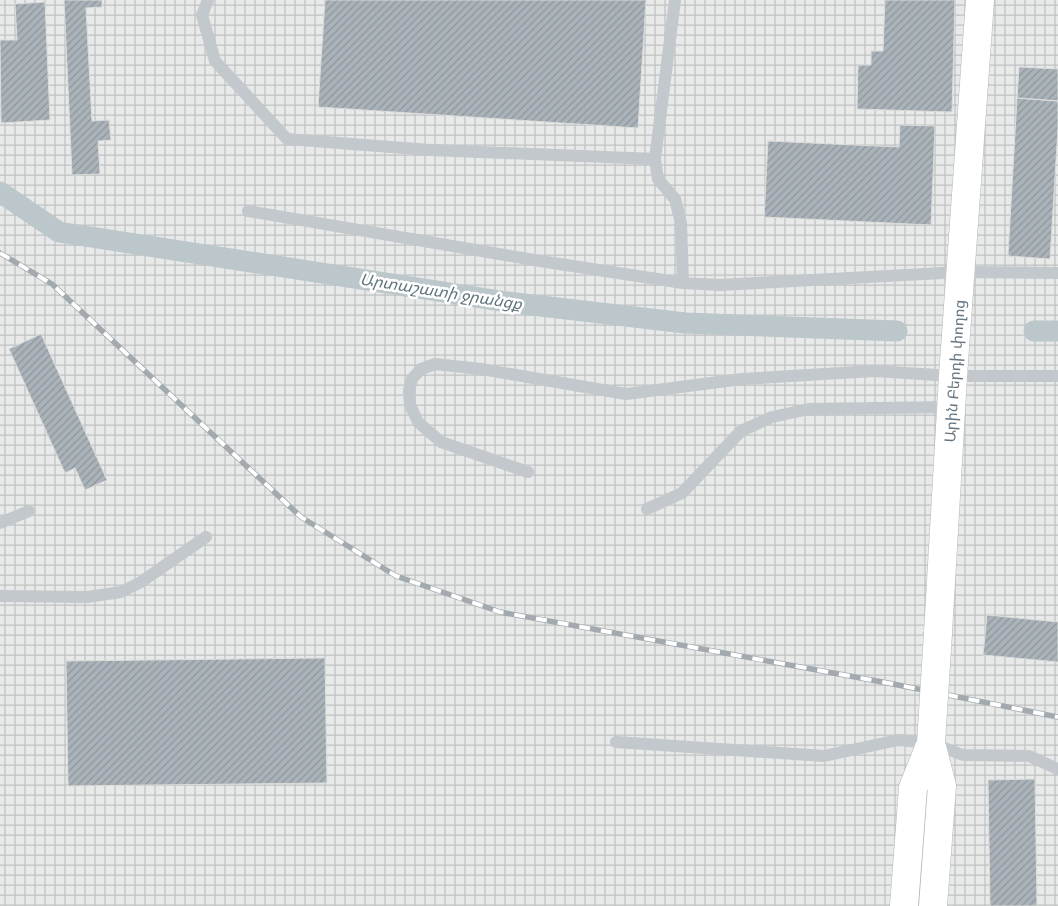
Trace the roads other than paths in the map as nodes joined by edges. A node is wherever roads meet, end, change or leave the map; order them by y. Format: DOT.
graph roads {
  1 [pos="208,0"];
  2 [pos="675,0"];
  3 [pos="980,0"];
  4 [pos="655,159"];
  5 [pos="248,211"];
  6 [pos="961,272"];
  7 [pos="1058,273"];
  8 [pos="682,283"];
  9 [pos="953,376"];
  10 [pos="1058,376"];
  11 [pos="951,407"];
  12 [pos="528,472"];
  13 [pos="647,509"];
  14 [pos="29,511"];
  15 [pos="0,523"];
  16 [pos="206,537"];
  17 [pos="0,596"];
  18 [pos="616,742"];
  19 [pos="931,742"];
  20 [pos="1058,769"];
  21 [pos="904,906"];
  22 [pos="933,906"];
  1 -- 4 [label="lane"];
  2 -- 4 [label="lane"];
  3 -- 6 [label="street, Արին Բերդի փողոց"];
  4 -- 8 [label="lane"];
  5 -- 8 [label="lane"];
  6 -- 7 [label="lane"];
  6 -- 8 [label="lane"];
  6 -- 9 [label="street, Արին Բերդի փողոց"];
  9 -- 10 [label="lane"];
  9 -- 11 [label="street, Արին Բերդի փողոց"];
  9 -- 12 [label="lane"];
  11 -- 13 [label="lane"];
  11 -- 19 [label="street, Արին Բերդի փողոց, bridge"];
  14 -- 15 [label="lane"];
  16 -- 17 [label="lane"];
  18 -- 19 [label="lane"];
  19 -- 20 [label="lane"];
  19 -- 21 [label="street, Արին Բերդի փողոց"];
  19 -- 22 [label="street, Արին Բերդի փողոց"];
}
